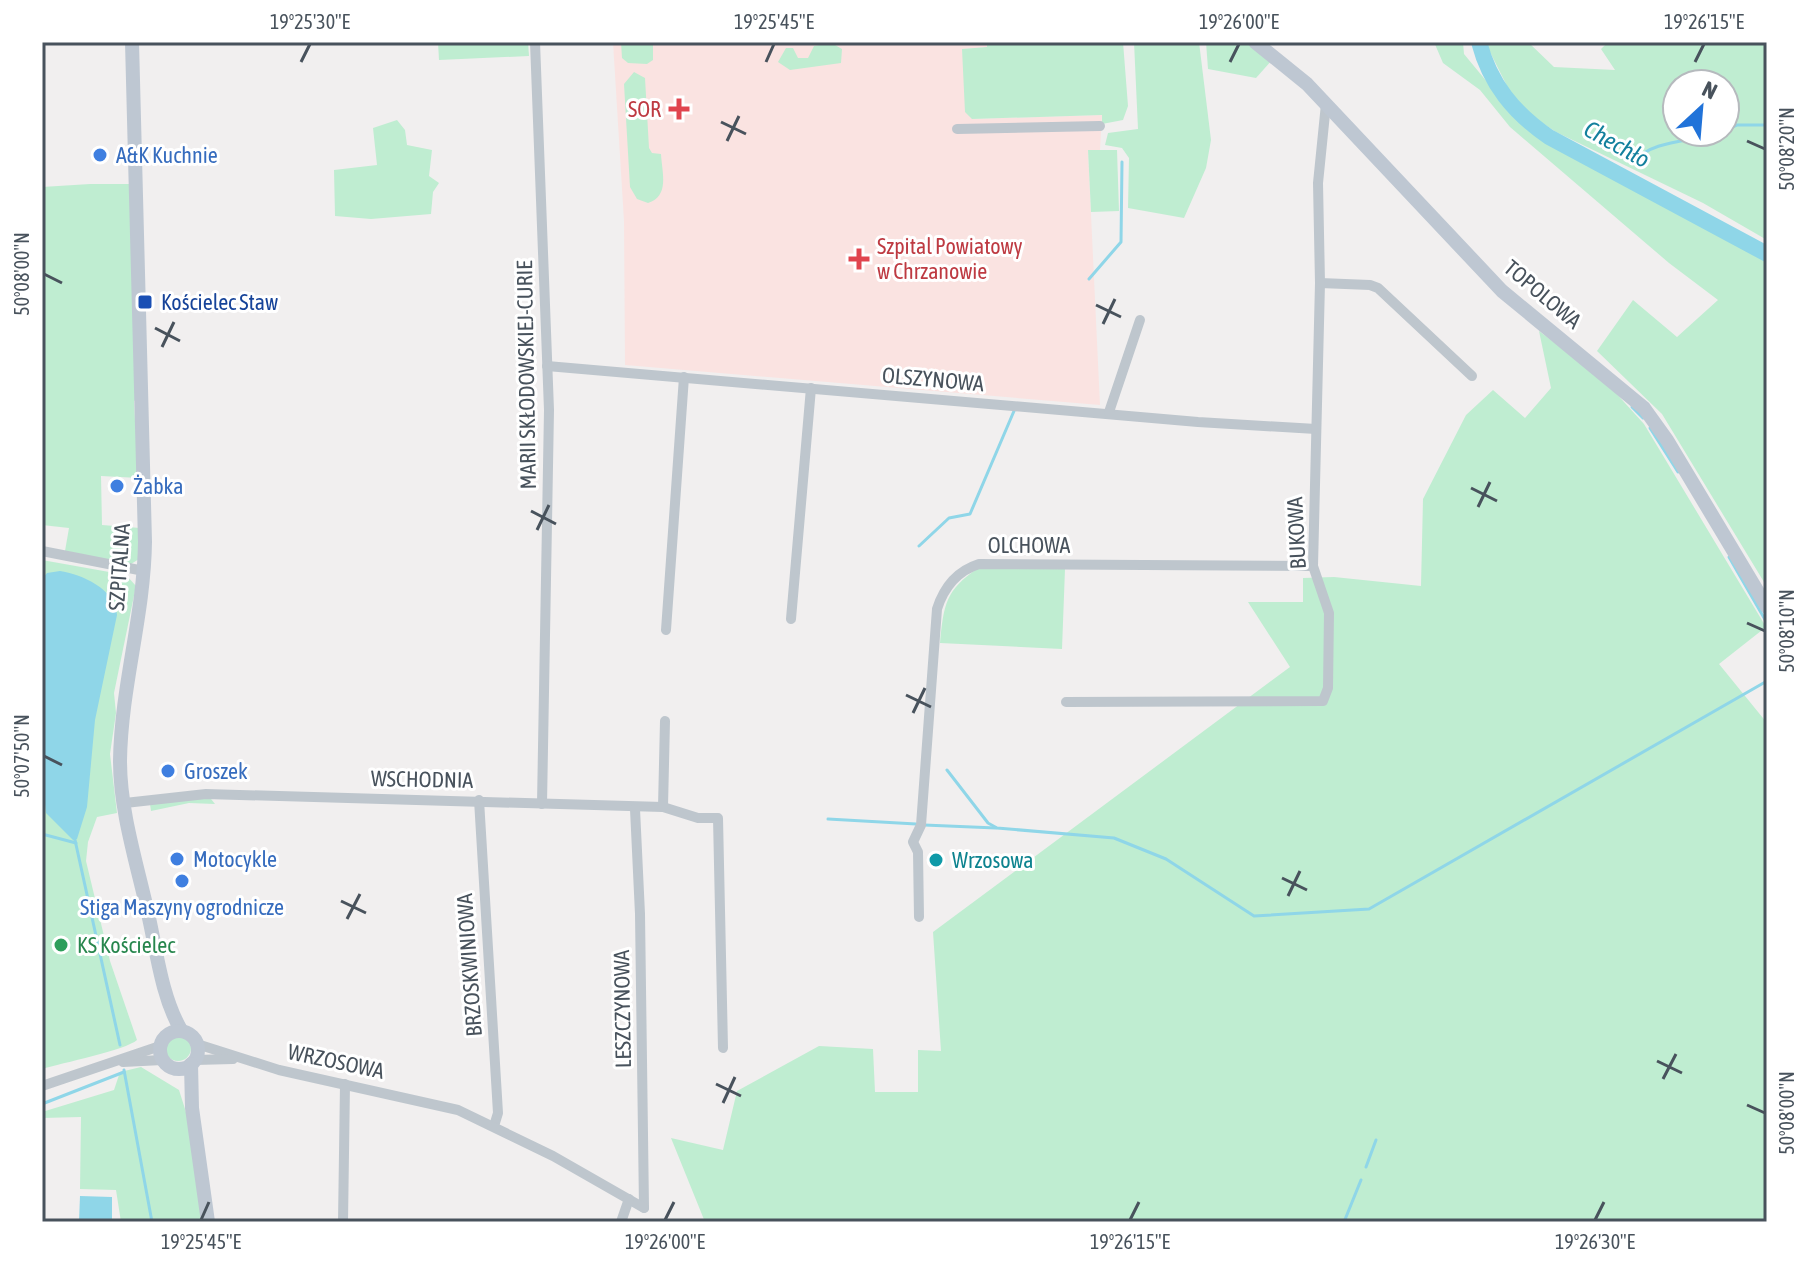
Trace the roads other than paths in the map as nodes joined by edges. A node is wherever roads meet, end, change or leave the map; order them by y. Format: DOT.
graph roads {
  1 [pos="132,42"];
  2 [pos="535,42"];
  3 [pos="1255,42"];
  4 [pos="1326,104"];
  5 [pos="1100,126"];
  6 [pos="957,129"];
  7 [pos="1320,283"];
  8 [pos="1140,320"];
  9 [pos="547,366"];
  10 [pos="1472,376"];
  11 [pos="684,377"];
  12 [pos="811,388"];
  13 [pos="1109,412"];
  14 [pos="1316,429"];
  15 [pos="42,551"];
  16 [pos="1313,566"];
  17 [pos="144,571"];
  18 [pos="1767,607"];
  19 [pos="791,619"];
  20 [pos="666,630"];
  21 [pos="1066,702"];
  22 [pos="665,721"];
  23 [pos="479,800"];
  24 [pos="125,803"];
  25 [pos="542,804"];
  26 [pos="663,807"];
  27 [pos="635,809"];
  28 [pos="919,917"];
  29 [pos="167,1043"];
  30 [pos="723,1048"];
  31 [pos="190,1059"];
  32 [pos="345,1084"];
  33 [pos="42,1086"];
  34 [pos="494,1126"];
  35 [pos="629,1199"];
  36 [pos="644,1208"];
  37 [pos="208,1222"];
  38 [pos="343,1222"];
  39 [pos="621,1222"];
  1 -- 17 [label="main road, SZPITALNA"];
  2 -- 9 [label="street, MARII SKŁODOWSKIEJ-CURIE"];
  3 -- 4 [label="main road, TOPOLOWA"];
  4 -- 7 [label="street, BUKOWA"];
  4 -- 18 [label="main road, TOPOLOWA"];
  5 -- 6 [label="street"];
  7 -- 10 [label="street"];
  7 -- 14 [label="street, BUKOWA"];
  8 -- 13 [label="street"];
  9 -- 11 [label="street, OLSZYNOWA"];
  9 -- 25 [label="street, MARII SKŁODOWSKIEJ-CURIE"];
  11 -- 12 [label="street, OLSZYNOWA"];
  11 -- 20 [label="street"];
  12 -- 13 [label="street, OLSZYNOWA"];
  12 -- 19 [label="street"];
  13 -- 14 [label="street, OLSZYNOWA"];
  14 -- 16 [label="street, BUKOWA"];
  15 -- 17 [label="street"];
  16 -- 21 [label="street, BUKOWA"];
  16 -- 28 [label="street, OLCHOWA"];
  17 -- 24 [label="main road, SZPITALNA"];
  22 -- 26 [label="street"];
  23 -- 24 [label="street, WSCHODNIA"];
  23 -- 25 [label="street, WSCHODNIA"];
  23 -- 34 [label="street, BRZOSKWINIOWA"];
  24 -- 29 [label="main road, SZPITALNA"];
  25 -- 27 [label="street, WSCHODNIA"];
  26 -- 27 [label="street, WSCHODNIA"];
  26 -- 30 [label="street, WSCHODNIA"];
  27 -- 36 [label="street, LESZCZYNOWA"];
  29 -- 31 [label="main road"];
  29 -- 31 [label="main road"];
  29 -- 33 [label="street"];
  31 -- 32 [label="street, WRZOSOWA"];
  31 -- 37 [label="main road"];
  32 -- 34 [label="street, WRZOSOWA"];
  32 -- 38 [label="street"];
  34 -- 35 [label="street, WRZOSOWA"];
  35 -- 36 [label="street, WRZOSOWA"];
  35 -- 39 [label="street"];
}
